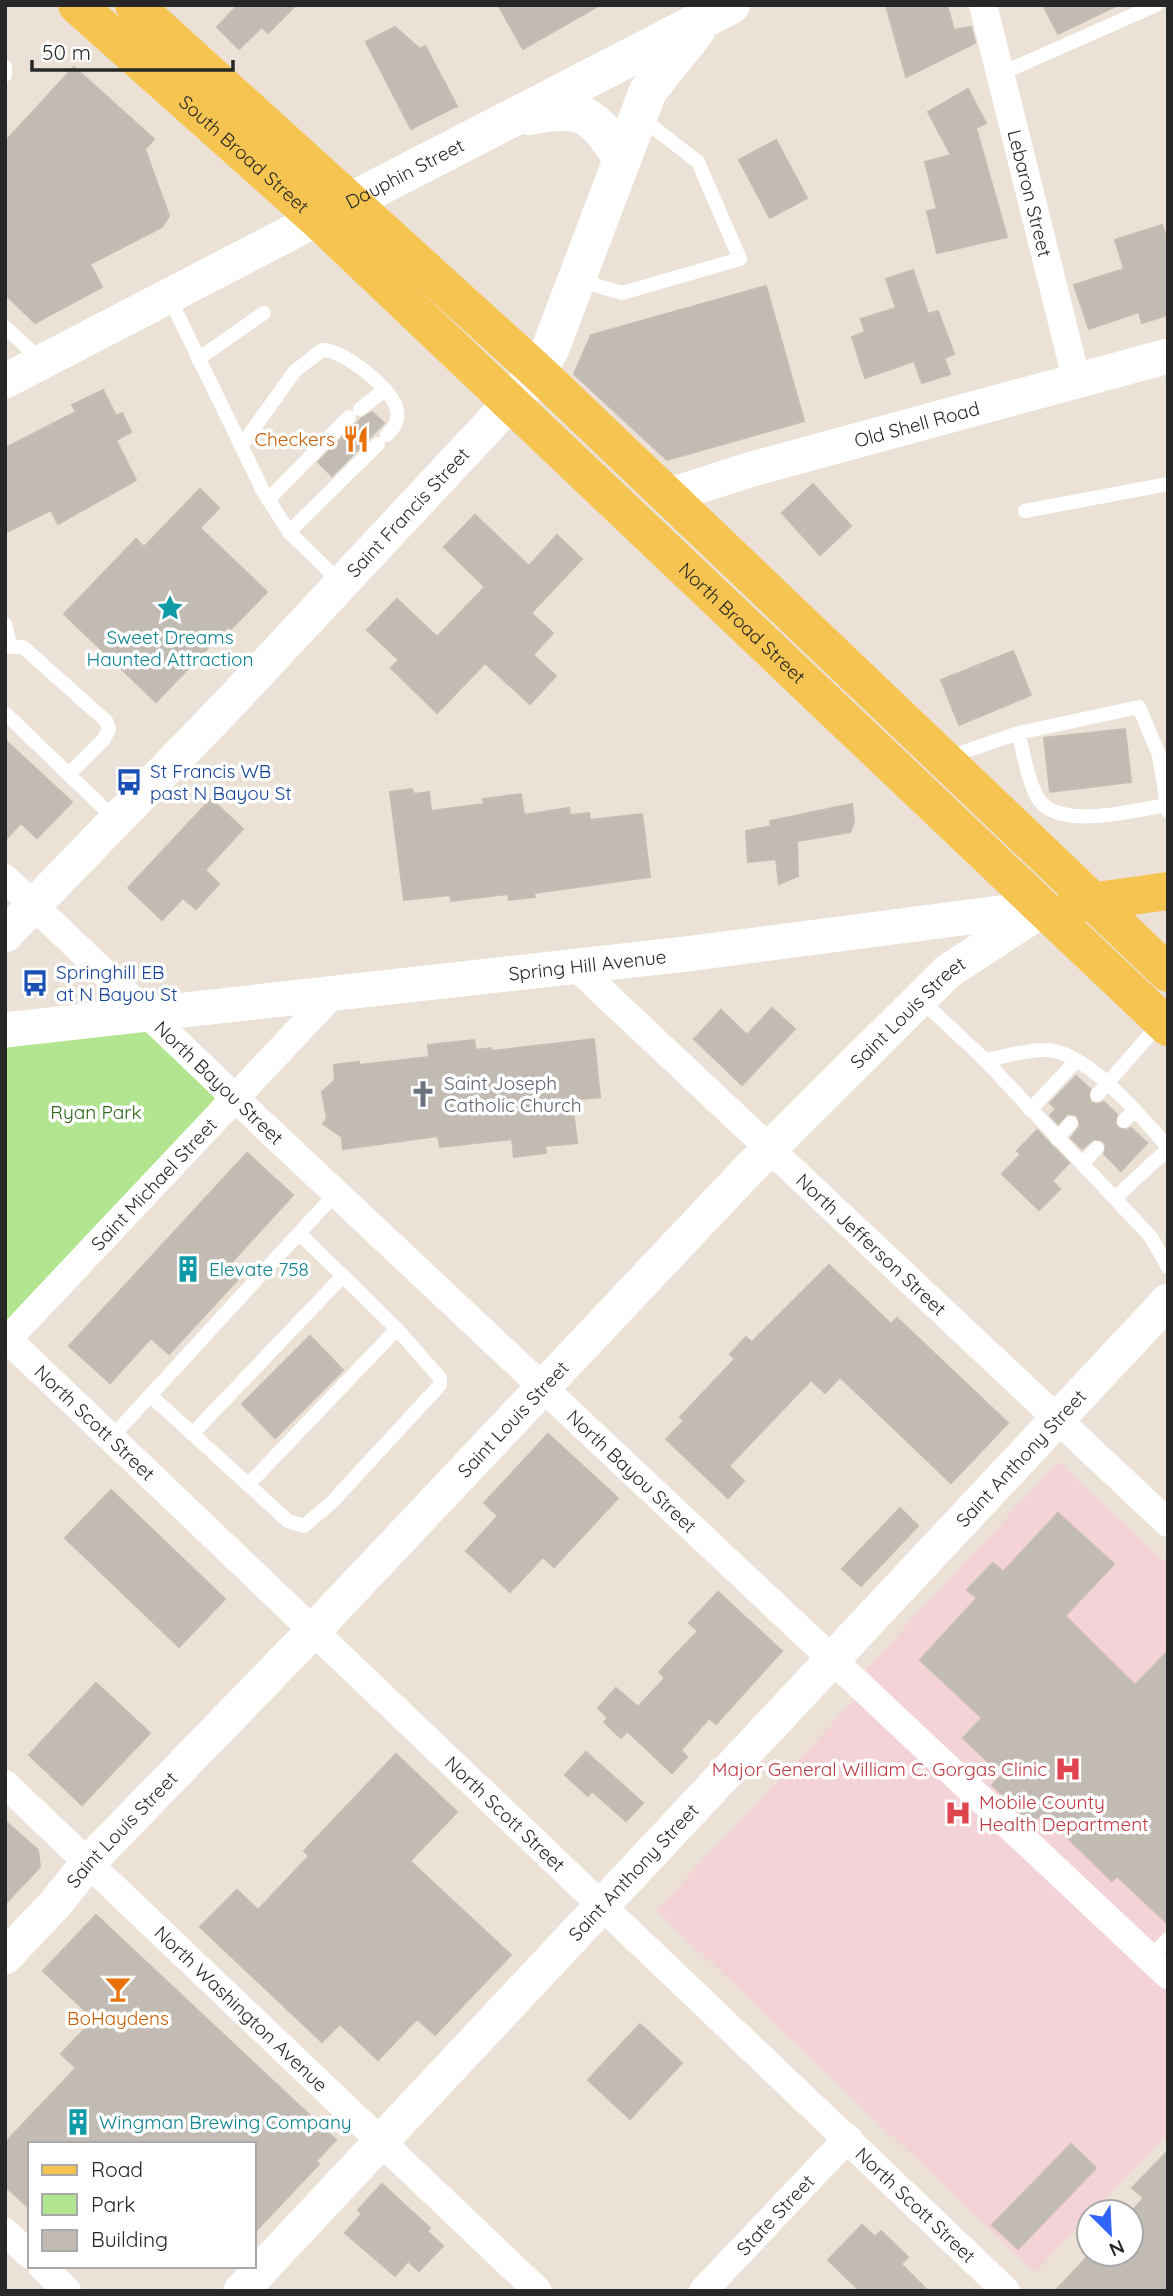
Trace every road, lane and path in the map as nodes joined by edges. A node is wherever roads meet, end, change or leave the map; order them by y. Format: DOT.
graph roads {
  1 [pos="77,5"];
  2 [pos="134,5"];
  3 [pos="982,5"];
  4 [pos="1156,5"];
  5 [pos="718,12"];
  6 [pos="5,68"];
  7 [pos="1000,74"];
  8 [pos="5,75"];
  9 [pos="638,115"];
  10 [pos="507,121"];
  11 [pos="621,158"];
  12 [pos="350,201"];
  13 [pos="317,219"];
  14 [pos="576,280"];
  15 [pos="169,297"];
  16 [pos="264,313"];
  17 [pos="5,327"];
  18 [pos="1168,356"];
  19 [pos="198,359"];
  20 [pos="43,362"];
  21 [pos="538,372"];
  22 [pos="5,381"];
  23 [pos="1077,382"];
  24 [pos="383,391"];
  25 [pos="510,403"];
  26 [pos="241,446"];
  27 [pos="1168,484"];
  28 [pos="668,496"];
  29 [pos="268,500"];
  30 [pos="1025,511"];
  31 [pos="289,532"];
  32 [pos="341,583"];
  33 [pos="5,624"];
  34 [pos="8,646"];
  35 [pos="1112,712"];
  36 [pos="5,713"];
  37 [pos="1093,725"];
  38 [pos="1024,732"];
  39 [pos="1059,733"];
  40 [pos="945,758"];
  41 [pos="69,774"];
  42 [pos="1167,808"];
  43 [pos="117,820"];
  44 [pos="5,878"];
  45 [pos="1168,891"];
  46 [pos="1094,901"];
  47 [pos="34,905"];
  48 [pos="1045,908"];
  49 [pos="5,935"];
  50 [pos="574,965"];
  51 [pos="1168,973"];
  52 [pos="332,995"];
  53 [pos="920,999"];
  54 [pos="148,1015"];
  55 [pos="1165,1024"];
  56 [pos="5,1030"];
  57 [pos="985,1060"];
  58 [pos="1076,1061"];
  59 [pos="1110,1083"];
  60 [pos="1097,1095"];
  61 [pos="234,1098"];
  62 [pos="1030,1110"];
  63 [pos="1135,1110"];
  64 [pos="1124,1121"];
  65 [pos="1071,1123"];
  66 [pos="1057,1139"];
  67 [pos="1097,1148"];
  68 [pos="1168,1148"];
  69 [pos="768,1151"];
  70 [pos="1082,1164"];
  71 [pos="336,1194"];
  72 [pos="1116,1197"];
  73 [pos="301,1235"];
  74 [pos="1168,1267"];
  75 [pos="342,1277"];
  76 [pos="1168,1301"];
  77 [pos="397,1329"];
  78 [pos="6,1340"];
  79 [pos="543,1388"];
  80 [pos="151,1396"];
  81 [pos="1057,1420"];
  82 [pos="192,1434"];
  83 [pos="111,1438"];
  84 [pos="248,1485"];
  85 [pos="1168,1523"];
  86 [pos="313,1631"];
  87 [pos="834,1659"];
  88 [pos="5,1784"];
  89 [pos="88,1863"];
  90 [pos="602,1906"];
  91 [pos="5,1957"];
  92 [pos="1162,1957"];
  93 [pos="848,2138"];
  94 [pos="381,2141"];
  95 [pos="5,2232"];
  96 [pos="28,2253"];
  97 [pos="43,2268"];
  98 [pos="67,2291"];
  99 [pos="241,2291"];
  100 [pos="538,2291"];
  101 [pos="703,2291"];
  102 [pos="1006,2291"];
  1 -- 13 [label="main road, South Broad Street"];
  2 -- 12 [label="main road, South Broad Street"];
  3 -- 7 [label="street, Lebaron Street"];
  4 -- 7 [label="lane"];
  5 -- 9 [label="main road, Saint Francis Street"];
  5 -- 10 [label="main road, Dauphin Street"];
  6 -- 8 [label="lane"];
  7 -- 23 [label="street, Lebaron Street"];
  9 -- 11 [label="main road, Saint Francis Street"];
  9 -- 14 [label="lane"];
  10 -- 11 [label="main road"];
  10 -- 12 [label="main road, Dauphin Street"];
  11 -- 14 [label="main road, Saint Francis Street"];
  12 -- 13 [label="main road, Dauphin Street"];
  12 -- 21 [label="main road"];
  13 -- 15 [label="street, Dauphin Street"];
  13 -- 25 [label="main road, North Broad Street"];
  14 -- 21 [label="main road, Saint Francis Street"];
  15 -- 19 [label="lane"];
  15 -- 20 [label="street, Dauphin Street"];
  16 -- 19 [label="lane"];
  17 -- 20 [label="lane"];
  18 -- 23 [label="street, Old Shell Road"];
  19 -- 26 [label="lane"];
  20 -- 22 [label="street, Dauphin Street"];
  21 -- 25 [label="main road, Saint Francis Street"];
  21 -- 28 [label="main road"];
  23 -- 28 [label="street, Old Shell Road"];
  24 -- 26 [label="lane"];
  24 -- 29 [label="lane"];
  24 -- 31 [label="lane"];
  25 -- 32 [label="street, Saint Francis Street"];
  25 -- 48 [label="main road, North Broad Street"];
  26 -- 29 [label="lane"];
  27 -- 30 [label="lane"];
  28 -- 40 [label="main road"];
  29 -- 31 [label="lane"];
  31 -- 32 [label="lane"];
  32 -- 43 [label="street, Saint Francis Street"];
  33 -- 34 [label="lane"];
  34 -- 41 [label="lane"];
  35 -- 37 [label="lane"];
  35 -- 38 [label="lane"];
  35 -- 42 [label="lane"];
  36 -- 41 [label="lane"];
  38 -- 39 [label="lane"];
  38 -- 40 [label="lane"];
  38 -- 42 [label="lane"];
  40 -- 46 [label="main road"];
  41 -- 43 [label="lane"];
  43 -- 47 [label="street, Saint Francis Street"];
  44 -- 47 [label="street, North Bayou Street"];
  45 -- 46 [label="main road, Spring Hill Avenue"];
  46 -- 48 [label="main road, Spring Hill Avenue"];
  46 -- 51 [label="main road"];
  47 -- 49 [label="street, Saint Francis Street"];
  47 -- 54 [label="street, North Bayou Street"];
  48 -- 50 [label="street, Spring Hill Avenue"];
  48 -- 53 [label="street, Saint Louis Street"];
  48 -- 55 [label="main road, North Broad Street"];
  50 -- 52 [label="street, Spring Hill Avenue"];
  50 -- 69 [label="street, North Jefferson Street"];
  52 -- 54 [label="street, Spring Hill Avenue"];
  52 -- 61 [label="street, Saint Michael Street"];
  53 -- 57 [label="lane"];
  53 -- 69 [label="street, Saint Louis Street"];
  54 -- 56 [label="street, Spring Hill Avenue"];
  54 -- 61 [label="street, North Bayou Street"];
  55 -- 59 [label="lane"];
  57 -- 58 [label="lane"];
  57 -- 62 [label="lane"];
  58 -- 59 [label="lane"];
  58 -- 62 [label="lane"];
  59 -- 60 [label="lane"];
  59 -- 63 [label="lane"];
  61 -- 71 [label="street, North Bayou Street"];
  61 -- 78 [label="street, Saint Michael Street"];
  62 -- 66 [label="lane"];
  63 -- 64 [label="lane"];
  63 -- 68 [label="lane"];
  65 -- 66 [label="lane"];
  66 -- 70 [label="lane"];
  67 -- 70 [label="lane"];
  68 -- 72 [label="lane"];
  69 -- 79 [label="street, Saint Louis Street"];
  69 -- 81 [label="street, North Jefferson Street"];
  70 -- 72 [label="lane"];
  71 -- 73 [label="lane"];
  71 -- 79 [label="street, North Bayou Street"];
  72 -- 74 [label="lane"];
  73 -- 75 [label="lane"];
  73 -- 80 [label="lane"];
  75 -- 77 [label="lane"];
  75 -- 82 [label="lane"];
  76 -- 81 [label="street, Saint Anthony Street"];
  77 -- 84 [label="lane"];
  77 -- 84 [label="lane"];
  78 -- 83 [label="street, North Scott Street"];
  79 -- 86 [label="street, Saint Louis Street"];
  79 -- 87 [label="street, North Bayou Street"];
  80 -- 82 [label="lane"];
  80 -- 83 [label="lane"];
  81 -- 85 [label="street, North Jefferson Street"];
  81 -- 87 [label="street, Saint Anthony Street"];
  82 -- 84 [label="lane"];
  83 -- 86 [label="street, North Scott Street"];
  86 -- 89 [label="street, Saint Louis Street"];
  86 -- 90 [label="street, North Scott Street"];
  87 -- 90 [label="street, Saint Anthony Street"];
  87 -- 92 [label="street, North Bayou Street"];
  88 -- 89 [label="street, North Washington Avenue"];
  89 -- 91 [label="street, Saint Louis Street"];
  89 -- 94 [label="street, North Washington Avenue"];
  90 -- 93 [label="street, North Scott Street"];
  90 -- 94 [label="street, Saint Anthony Street"];
  93 -- 101 [label="street, State Street"];
  93 -- 102 [label="street, North Scott Street"];
  94 -- 99 [label="street, Saint Anthony Street"];
  94 -- 100 [label="street, North Washington Avenue"];
  95 -- 96 [label="street"];
  97 -- 98 [label="street"];
}
